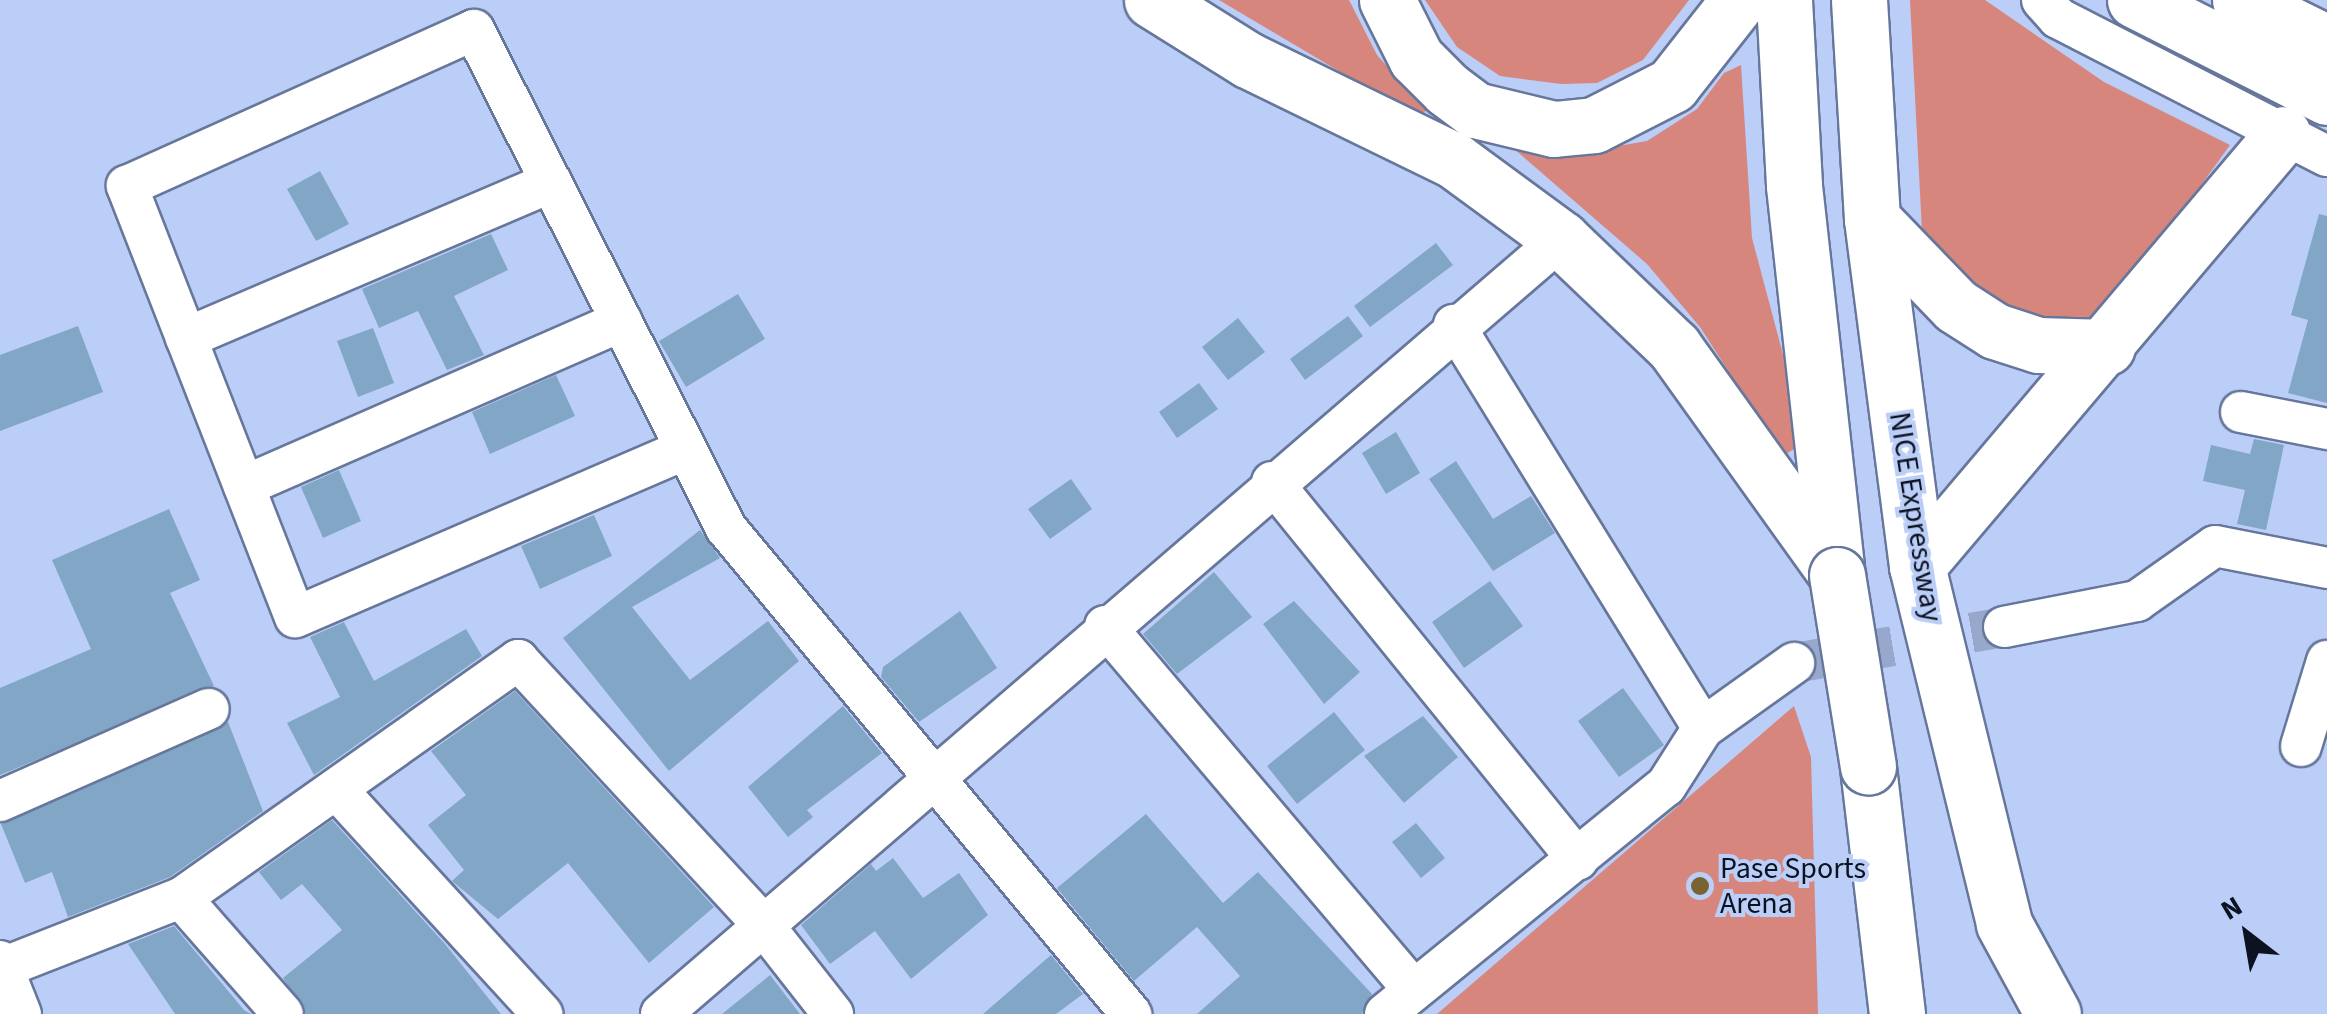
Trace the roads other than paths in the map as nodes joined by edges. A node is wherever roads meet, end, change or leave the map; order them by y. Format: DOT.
graph roads {
  1 [pos="1152,0"];
  2 [pos="1387,0"];
  3 [pos="1739,0"];
  4 [pos="1784,0"];
  5 [pos="1859,0"];
  6 [pos="2042,0"];
  7 [pos="2135,0"];
  8 [pos="2240,0"];
  9 [pos="2327,42"];
  10 [pos="2327,98"];
  11 [pos="1487,115"];
  12 [pos="2305,145"];
  13 [pos="1456,161"];
  14 [pos="551,182"];
  15 [pos="1872,220"];
  16 [pos="1561,239"];
  17 [pos="622,321"];
  18 [pos="1454,324"];
  19 [pos="186,338"];
  20 [pos="2107,348"];
  21 [pos="2241,412"];
  22 [pos="2327,430"];
  23 [pos="672,454"];
  24 [pos="1272,482"];
  25 [pos="244,486"];
  26 [pos="1918,566"];
  27 [pos="2327,568"];
  28 [pos="1837,574"];
  29 [pos="1105,626"];
  30 [pos="2004,627"];
  31 [pos="2327,661"];
  32 [pos="1794,664"];
  33 [pos="209,709"];
  34 [pos="1703,728"];
  35 [pos="2301,746"];
  36 [pos="930,776"];
  37 [pos="337,790"];
  38 [pos="0,802"];
  39 [pos="1578,860"];
  40 [pos="181,898"];
  41 [pos="764,926"];
  42 [pos="14,988"];
  43 [pos="1399,1001"];
  44 [pos="283,1014"];
  45 [pos="542,1014"];
  46 [pos="661,1014"];
  47 [pos="833,1014"];
  48 [pos="1131,1014"];
  49 [pos="1896,1014"];
  50 [pos="2052,1014"];
  1 -- 13 [label="highway"];
  2 -- 11 [label="highway"];
  3 -- 11 [label="highway"];
  4 -- 28 [label="highway"];
  5 -- 15 [label="highway, NICE Expressway"];
  6 -- 12 [label="street"];
  7 -- 10 [label="highway"];
  8 -- 9 [label="highway"];
  11 -- 13 [label="highway"];
  12 -- 20 [label="highway"];
  13 -- 16 [label="highway"];
  14 -- 17 [label="street"];
  14 -- 19 [label="street"];
  14 -- 19 [label="street"];
  15 -- 20 [label="highway"];
  15 -- 26 [label="highway, NICE Expressway"];
  16 -- 18 [label="street"];
  16 -- 28 [label="highway"];
  17 -- 25 [label="street"];
  17 -- 36 [label="street"];
  18 -- 24 [label="street"];
  18 -- 34 [label="street"];
  19 -- 25 [label="street"];
  20 -- 26 [label="highway"];
  21 -- 22 [label="street"];
  23 -- 25 [label="street"];
  24 -- 29 [label="street"];
  24 -- 39 [label="street"];
  26 -- 50 [label="highway, NICE Expressway"];
  27 -- 30 [label="street"];
  28 -- 49 [label="highway, bridge"];
  29 -- 36 [label="street"];
  29 -- 43 [label="street"];
  31 -- 35 [label="street"];
  32 -- 34 [label="street"];
  33 -- 38 [label="street"];
  34 -- 39 [label="street"];
  36 -- 41 [label="street"];
  36 -- 48 [label="street"];
  37 -- 40 [label="street"];
  37 -- 41 [label="street"];
  37 -- 45 [label="street"];
  39 -- 43 [label="street"];
  40 -- 42 [label="street"];
  40 -- 44 [label="street"];
  41 -- 46 [label="street"];
  41 -- 47 [label="street"];
}
